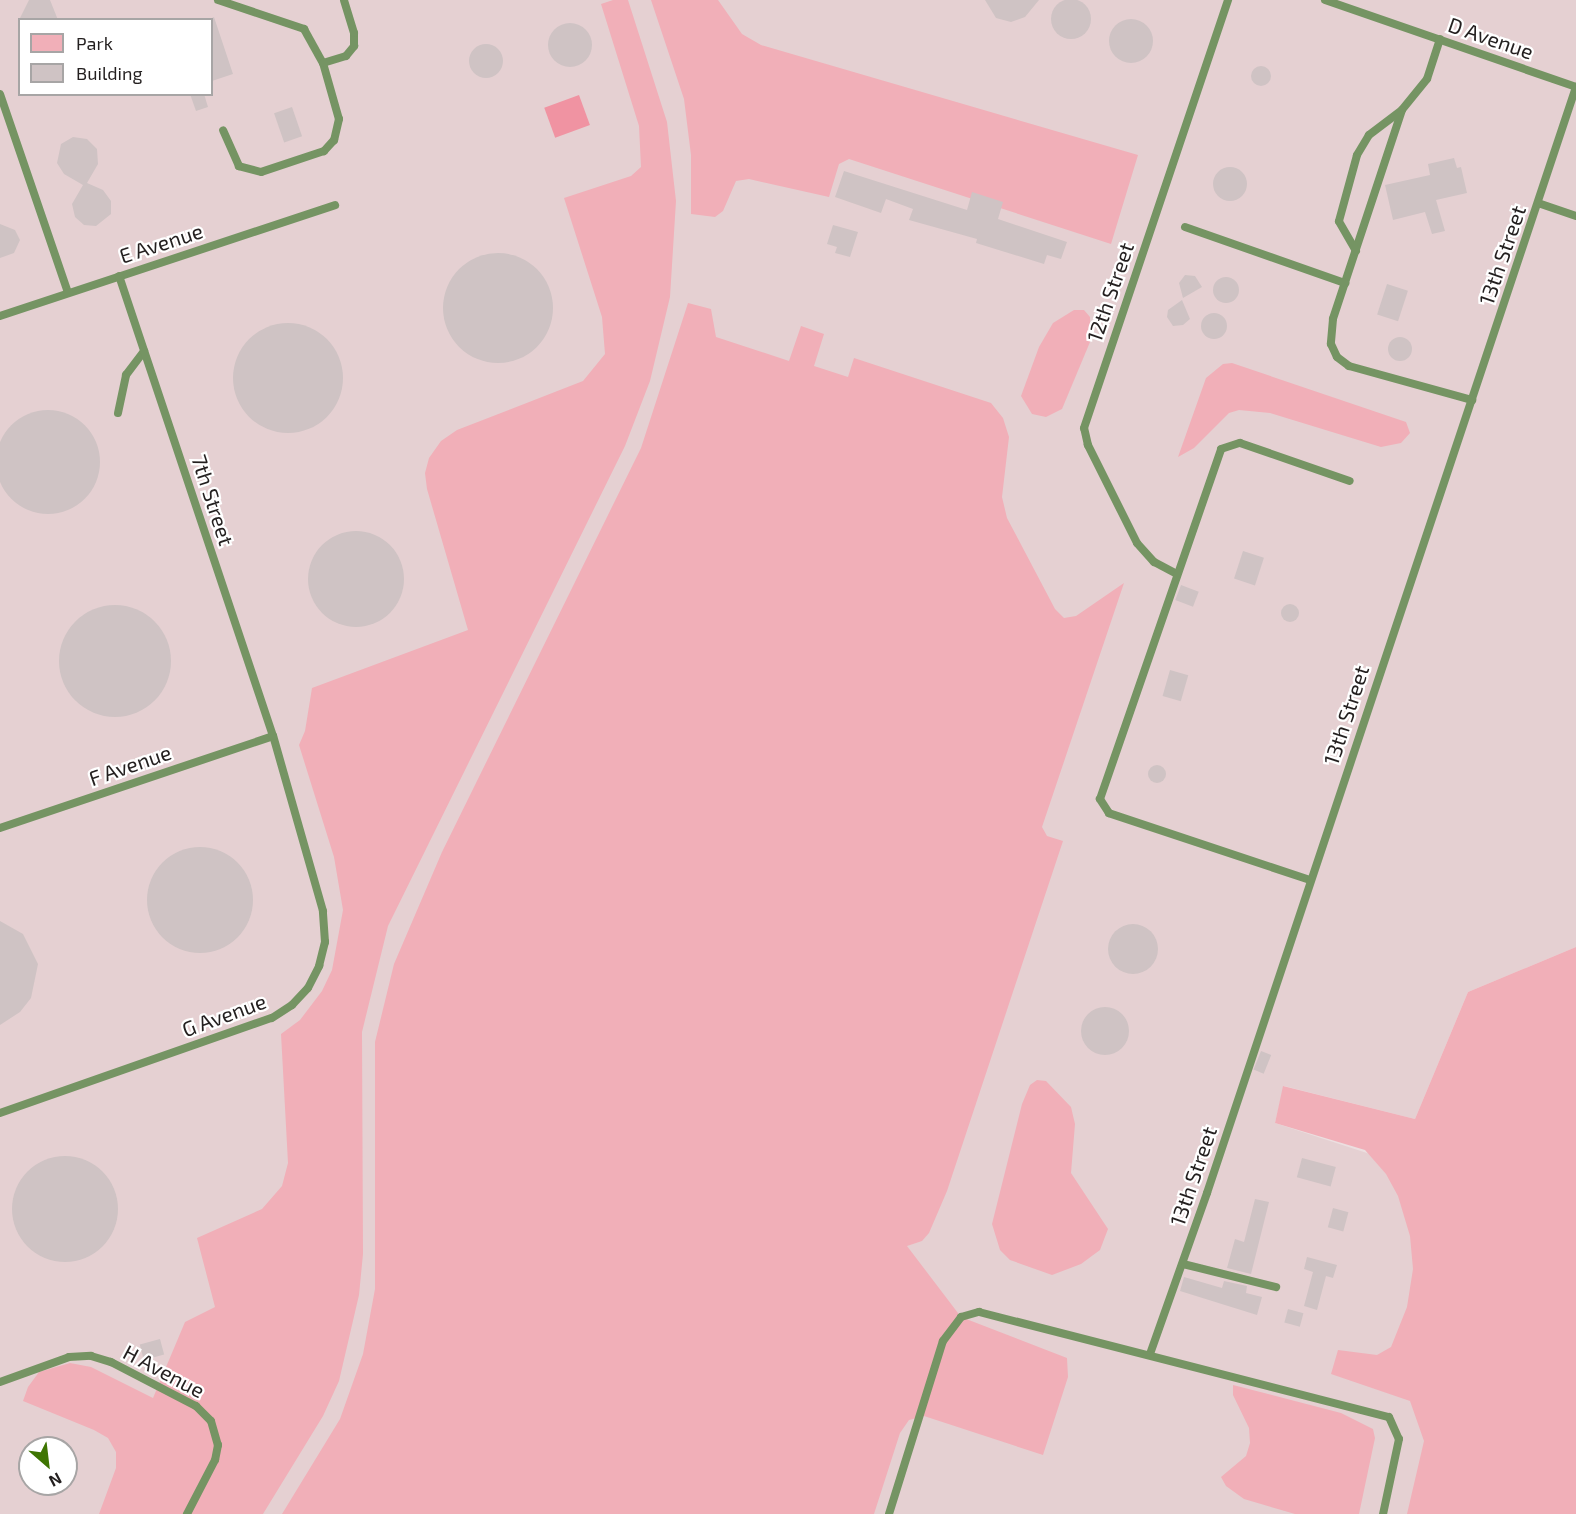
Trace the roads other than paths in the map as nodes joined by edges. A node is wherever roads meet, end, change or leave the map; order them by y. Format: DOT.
graph roads {
  1 [pos="218,0"];
  2 [pos="344,0"];
  3 [pos="1228,0"];
  4 [pos="1325,0"];
  5 [pos="1440,39"];
  6 [pos="323,63"];
  7 [pos="1576,87"];
  8 [pos="0,94"];
  9 [pos="1401,110"];
  10 [pos="223,130"];
  11 [pos="1538,203"];
  12 [pos="334,205"];
  13 [pos="1576,216"];
  14 [pos="1185,226"];
  15 [pos="1356,251"];
  16 [pos="119,276"];
  17 [pos="1345,283"];
  18 [pos="68,293"];
  19 [pos="0,316"];
  20 [pos="144,351"];
  21 [pos="1472,400"];
  22 [pos="118,413"];
  23 [pos="1350,481"];
  24 [pos="1175,573"];
  25 [pos="273,736"];
  26 [pos="0,828"];
  27 [pos="1310,880"];
  28 [pos="0,1113"];
  29 [pos="1183,1263"];
  30 [pos="1276,1287"];
  31 [pos="1150,1354"];
  32 [pos="0,1382"];
  33 [pos="186,1514"];
  34 [pos="889,1514"];
  35 [pos="1383,1514"];
  1 -- 6 [label="lane"];
  2 -- 6 [label="lane"];
  3 -- 24 [label="lane, 12th Street"];
  4 -- 5 [label="lane, D Avenue"];
  5 -- 7 [label="lane, D Avenue"];
  5 -- 9 [label="lane"];
  6 -- 10 [label="lane"];
  7 -- 11 [label="lane, 13th Street"];
  8 -- 18 [label="lane"];
  9 -- 15 [label="lane"];
  9 -- 15 [label="lane"];
  11 -- 13 [label="lane"];
  11 -- 21 [label="lane, 13th Street"];
  12 -- 16 [label="lane, E Avenue"];
  14 -- 17 [label="lane"];
  15 -- 17 [label="lane"];
  16 -- 18 [label="lane, E Avenue"];
  16 -- 20 [label="lane, 7th Street"];
  17 -- 21 [label="lane"];
  18 -- 19 [label="lane, E Avenue"];
  20 -- 22 [label="lane"];
  20 -- 25 [label="lane, 7th Street"];
  21 -- 27 [label="lane, 13th Street"];
  23 -- 24 [label="lane"];
  24 -- 27 [label="lane"];
  25 -- 26 [label="lane, F Avenue"];
  25 -- 28 [label="lane, G Avenue"];
  27 -- 29 [label="lane, 13th Street"];
  29 -- 30 [label="lane"];
  29 -- 31 [label="lane, 13th Street"];
  31 -- 34 [label="lane"];
  31 -- 35 [label="lane"];
  32 -- 33 [label="lane, H Avenue"];
}
